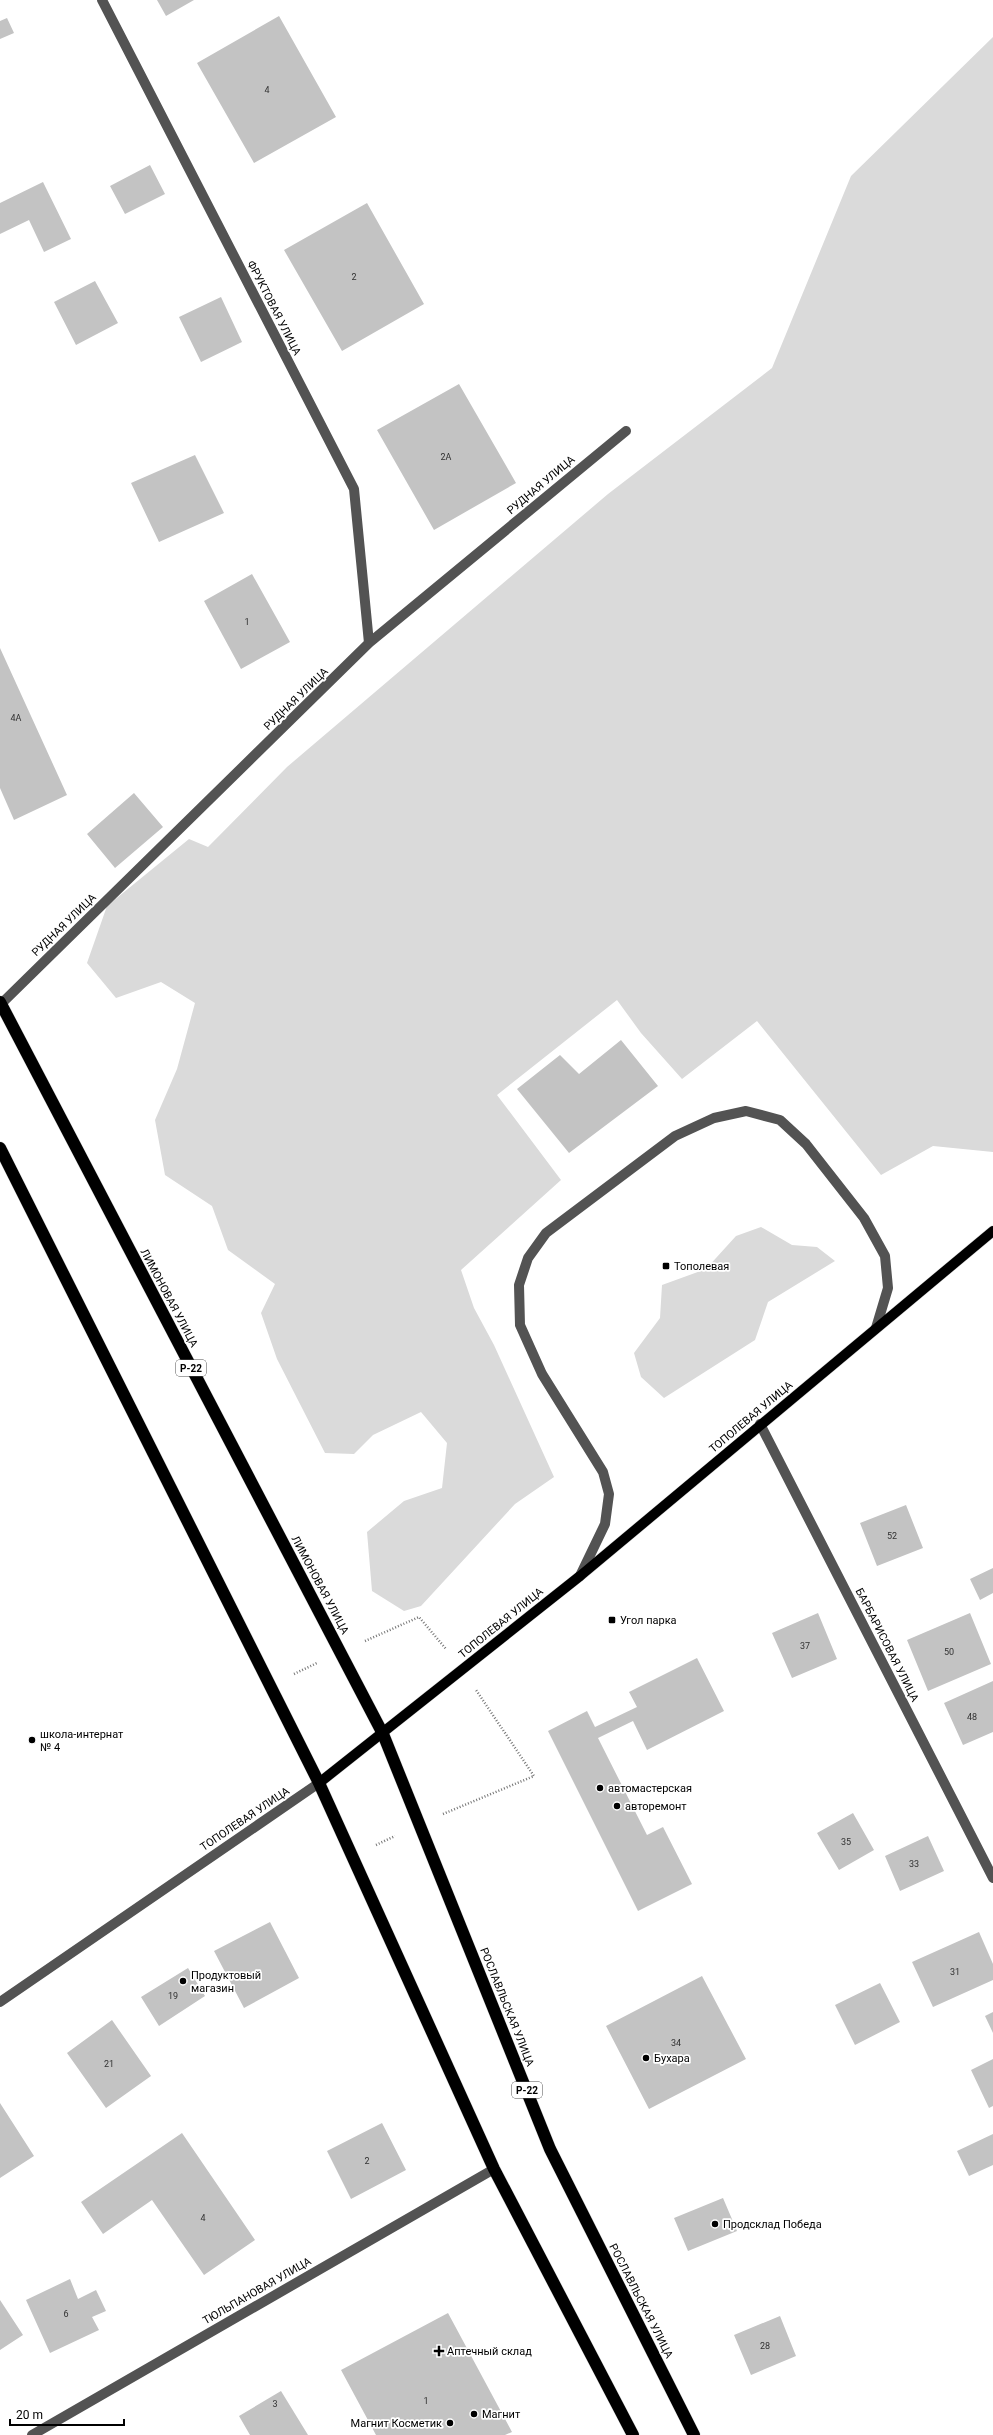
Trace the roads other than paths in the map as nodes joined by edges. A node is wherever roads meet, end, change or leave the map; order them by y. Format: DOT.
graph roads {
  1 [pos="102,0"];
  2 [pos="626,431"];
  3 [pos="369,643"];
  4 [pos="0,1003"];
  5 [pos="0,1148"];
  6 [pos="993,1231"];
  7 [pos="876,1328"];
  8 [pos="760,1424"];
  9 [pos="580,1576"];
  10 [pos="383,1734"];
  11 [pos="319,1783"];
  12 [pos="993,1878"];
  13 [pos="0,2002"];
  14 [pos="494,2169"];
  15 [pos="32,2435"];
  16 [pos="633,2435"];
  17 [pos="694,2435"];
  1 -- 3 [label="street, ФРУКТОВАЯ УЛИЦА"];
  2 -- 3 [label="street, РУДНАЯ УЛИЦА"];
  3 -- 4 [label="street, РУДНАЯ УЛИЦА"];
  4 -- 10 [label="highway, ЛИМОНОВАЯ УЛИЦА / Р-22"];
  5 -- 11 [label="highway"];
  6 -- 7 [label="main road, ТОПОЛЕВАЯ УЛИЦА"];
  7 -- 8 [label="main road, ТОПОЛЕВАЯ УЛИЦА"];
  7 -- 9 [label="street"];
  8 -- 9 [label="main road, ТОПОЛЕВАЯ УЛИЦА"];
  8 -- 12 [label="street, БАРБАРИСОВАЯ УЛИЦА"];
  9 -- 10 [label="main road, ТОПОЛЕВАЯ УЛИЦА"];
  10 -- 11 [label="main road, ТОПОЛЕВАЯ УЛИЦА"];
  10 -- 17 [label="highway, РОСЛАВЛЬСКАЯ УЛИЦА / Р-22"];
  11 -- 13 [label="street, ТОПОЛЕВАЯ УЛИЦА"];
  11 -- 14 [label="highway"];
  14 -- 15 [label="street, ТЮЛЬПАНОВАЯ УЛИЦА"];
  14 -- 16 [label="highway"];
}
